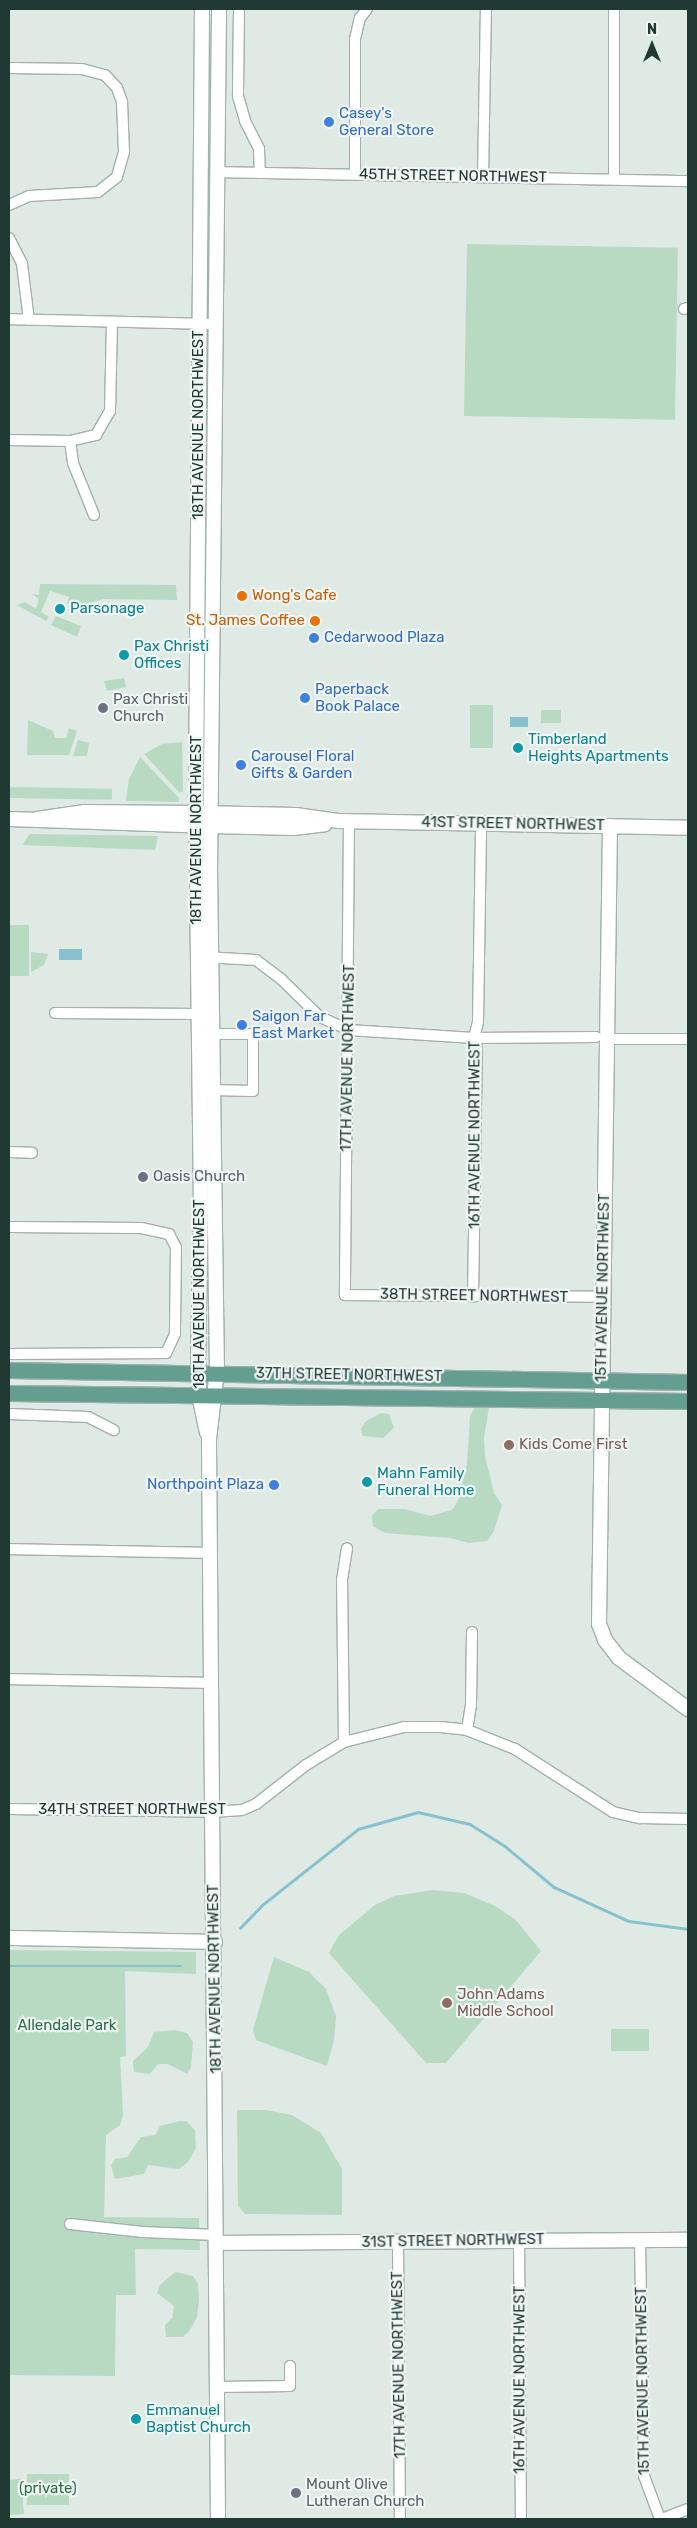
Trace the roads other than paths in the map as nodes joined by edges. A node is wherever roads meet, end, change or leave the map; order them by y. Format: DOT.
graph roads {
  1 [pos="202,9"];
  2 [pos="219,9"];
  3 [pos="239,9"];
  4 [pos="367,9"];
  5 [pos="486,9"];
  6 [pos="614,9"];
  7 [pos="9,68"];
  8 [pos="200,124"];
  9 [pos="217,172"];
  10 [pos="260,173"];
  11 [pos="355,174"];
  12 [pos="483,177"];
  13 [pos="614,179"];
  14 [pos="688,181"];
  15 [pos="9,205"];
  16 [pos="9,238"];
  17 [pos="9,319"];
  18 [pos="29,320"];
  19 [pos="112,322"];
  20 [pos="198,323"];
  21 [pos="216,324"];
  22 [pos="9,440"];
  23 [pos="70,441"];
  24 [pos="94,515"];
  25 [pos="9,819"];
  26 [pos="196,819"];
  27 [pos="211,820"];
  28 [pos="344,821"];
  29 [pos="481,823"];
  30 [pos="610,826"];
  31 [pos="688,828"];
  32 [pos="204,957"];
  33 [pos="55,1013"];
  34 [pos="198,1014"];
  35 [pos="349,1030"];
  36 [pos="210,1034"];
  37 [pos="474,1038"];
  38 [pos="602,1038"];
  39 [pos="688,1039"];
  40 [pos="211,1090"];
  41 [pos="9,1152"];
  42 [pos="32,1153"];
  43 [pos="9,1227"];
  44 [pos="344,1295"];
  45 [pos="473,1297"];
  46 [pos="602,1297"];
  47 [pos="9,1354"];
  48 [pos="9,1370"];
  49 [pos="199,1371"];
  50 [pos="217,1372"];
  51 [pos="601,1381"];
  52 [pos="688,1382"];
  53 [pos="9,1393"];
  54 [pos="199,1395"];
  55 [pos="216,1395"];
  56 [pos="600,1400"];
  57 [pos="688,1401"];
  58 [pos="9,1414"];
  59 [pos="114,1430"];
  60 [pos="209,1439"];
  61 [pos="347,1548"];
  62 [pos="9,1549"];
  63 [pos="211,1553"];
  64 [pos="472,1632"];
  65 [pos="9,1679"];
  66 [pos="211,1683"];
  67 [pos="688,1709"];
  68 [pos="467,1730"];
  69 [pos="344,1742"];
  70 [pos="9,1809"];
  71 [pos="212,1812"];
  72 [pos="688,1819"];
  73 [pos="9,1938"];
  74 [pos="215,1942"];
  75 [pos="70,2224"];
  76 [pos="217,2239"];
  77 [pos="519,2240"];
  78 [pos="640,2240"];
  79 [pos="688,2240"];
  80 [pos="398,2242"];
  81 [pos="290,2366"];
  82 [pos="218,2386"];
  83 [pos="688,2509"];
  84 [pos="218,2519"];
  85 [pos="400,2519"];
  86 [pos="521,2519"];
  87 [pos="661,2519"];
  1 -- 8 [label="main road, 18TH AVENUE NORTHWEST"];
  2 -- 9 [label="main road, 18TH AVENUE NORTHWEST"];
  3 -- 10 [label="street"];
  4 -- 11 [label="street"];
  5 -- 12 [label="street"];
  6 -- 13 [label="street"];
  7 -- 15 [label="street"];
  8 -- 9 [label="main road"];
  8 -- 20 [label="main road, 18TH AVENUE NORTHWEST"];
  9 -- 10 [label="street, 45TH STREET NORTHWEST"];
  9 -- 21 [label="main road, 18TH AVENUE NORTHWEST"];
  10 -- 11 [label="street, 45TH STREET NORTHWEST"];
  11 -- 12 [label="street, 45TH STREET NORTHWEST"];
  12 -- 13 [label="street, 45TH STREET NORTHWEST"];
  13 -- 14 [label="street, 45TH STREET NORTHWEST"];
  16 -- 18 [label="street"];
  17 -- 18 [label="street"];
  18 -- 19 [label="street"];
  19 -- 20 [label="street"];
  19 -- 23 [label="street"];
  20 -- 21 [label="street"];
  20 -- 26 [label="main road, 18TH AVENUE NORTHWEST"];
  21 -- 27 [label="main road, 18TH AVENUE NORTHWEST"];
  22 -- 23 [label="street"];
  23 -- 24 [label="street"];
  25 -- 26 [label="main road, 41ST STREET NORTHWEST"];
  26 -- 27 [label="main road, 41ST STREET NORTHWEST"];
  26 -- 32 [label="main road, 18TH AVENUE NORTHWEST"];
  27 -- 28 [label="main road, 41ST STREET NORTHWEST"];
  27 -- 32 [label="main road, 18TH AVENUE NORTHWEST"];
  28 -- 29 [label="main road, 41ST STREET NORTHWEST"];
  28 -- 35 [label="street, 17TH AVENUE NORTHWEST"];
  29 -- 30 [label="main road, 41ST STREET NORTHWEST"];
  29 -- 37 [label="street, 16TH AVENUE NORTHWEST"];
  30 -- 31 [label="main road, 41ST STREET NORTHWEST"];
  30 -- 38 [label="main road, 15TH AVENUE NORTHWEST"];
  32 -- 34 [label="main road, 18TH AVENUE NORTHWEST"];
  32 -- 35 [label="street"];
  32 -- 36 [label="main road, 18TH AVENUE NORTHWEST"];
  33 -- 34 [label="street"];
  34 -- 49 [label="main road, 18TH AVENUE NORTHWEST"];
  35 -- 37 [label="street"];
  35 -- 44 [label="street, 17TH AVENUE NORTHWEST"];
  36 -- 40 [label="main road, 18TH AVENUE NORTHWEST"];
  36 -- 40 [label="street"];
  37 -- 38 [label="street"];
  37 -- 45 [label="street, 16TH AVENUE NORTHWEST"];
  38 -- 39 [label="street"];
  38 -- 46 [label="main road, 15TH AVENUE NORTHWEST"];
  40 -- 50 [label="main road, 18TH AVENUE NORTHWEST"];
  41 -- 42 [label="street"];
  43 -- 47 [label="street, 18TH AVENUE NORTHWEST"];
  44 -- 45 [label="street, 38TH STREET NORTHWEST"];
  45 -- 46 [label="street, 38TH STREET NORTHWEST"];
  46 -- 51 [label="main road, 15TH AVENUE NORTHWEST"];
  48 -- 49 [label="main road, 37TH STREET NORTHWEST"];
  49 -- 50 [label="main road, 37TH STREET NORTHWEST"];
  49 -- 54 [label="main road, 18TH AVENUE NORTHWEST"];
  50 -- 51 [label="main road, 37TH STREET NORTHWEST"];
  50 -- 55 [label="main road, 18TH AVENUE NORTHWEST"];
  51 -- 52 [label="main road, 37TH STREET NORTHWEST"];
  51 -- 56 [label="main road, 15TH AVENUE NORTHWEST"];
  53 -- 54 [label="main road, 37TH STREET NORTHWEST"];
  54 -- 55 [label="main road, 37TH STREET NORTHWEST"];
  54 -- 60 [label="main road, 18TH AVENUE NORTHWEST"];
  55 -- 56 [label="main road, 37TH STREET NORTHWEST"];
  55 -- 60 [label="main road, 18TH AVENUE NORTHWEST"];
  56 -- 57 [label="main road, 37TH STREET NORTHWEST"];
  56 -- 67 [label="main road, 15TH AVENUE NORTHWEST"];
  58 -- 59 [label="street"];
  60 -- 63 [label="main road, 18TH AVENUE NORTHWEST"];
  61 -- 69 [label="street"];
  62 -- 63 [label="street"];
  63 -- 66 [label="main road, 18TH AVENUE NORTHWEST"];
  64 -- 68 [label="street"];
  65 -- 66 [label="street"];
  66 -- 71 [label="main road, 18TH AVENUE NORTHWEST"];
  68 -- 69 [label="street, 34TH STREET NORTHWEST"];
  68 -- 72 [label="street, 34TH STREET NORTHWEST"];
  69 -- 71 [label="street, 34TH STREET NORTHWEST"];
  70 -- 71 [label="street, 34TH STREET NORTHWEST"];
  71 -- 74 [label="main road, 18TH AVENUE NORTHWEST"];
  73 -- 74 [label="main road"];
  74 -- 76 [label="main road, 18TH AVENUE NORTHWEST"];
  75 -- 76 [label="street"];
  76 -- 80 [label="main road, 31ST STREET NORTHWEST"];
  76 -- 82 [label="main road, 18TH AVENUE NORTHWEST"];
  77 -- 78 [label="main road, 31ST STREET NORTHWEST"];
  77 -- 80 [label="main road, 31ST STREET NORTHWEST"];
  77 -- 86 [label="street, 16TH AVENUE NORTHWEST"];
  78 -- 79 [label="main road, 31ST STREET NORTHWEST"];
  78 -- 87 [label="street, 15TH AVENUE NORTHWEST"];
  80 -- 85 [label="street, 17TH AVENUE NORTHWEST"];
  81 -- 82 [label="street"];
  82 -- 84 [label="main road, 18TH AVENUE NORTHWEST"];
  83 -- 87 [label="street"];
}
